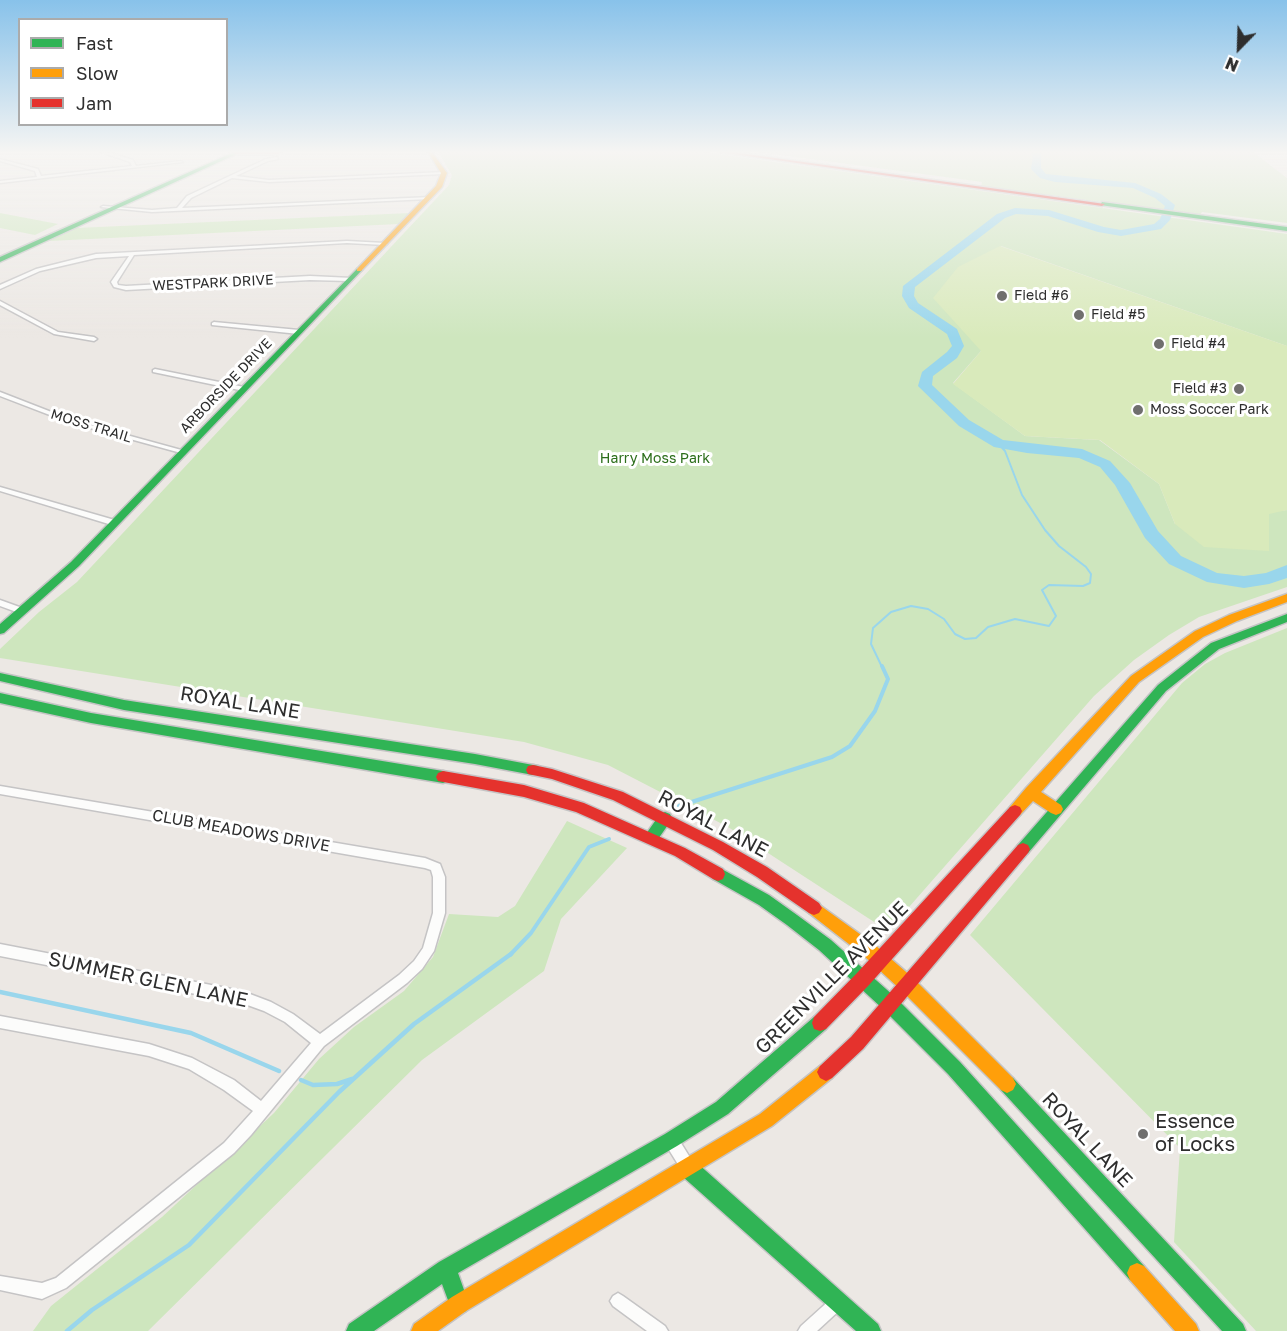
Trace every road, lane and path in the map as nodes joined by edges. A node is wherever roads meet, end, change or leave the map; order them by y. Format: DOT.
graph roads {
  1 [pos="93,214"];
  2 [pos="95,214"];
  3 [pos="414,214"];
  4 [pos="1188,214"];
  5 [pos="1202,216"];
  6 [pos="1287,224"];
  7 [pos="1287,229"];
  8 [pos="385,244"];
  9 [pos="0,253"];
  10 [pos="133,253"];
  11 [pos="0,260"];
  12 [pos="350,279"];
  13 [pos="0,287"];
  14 [pos="0,303"];
  15 [pos="214,324"];
  16 [pos="299,332"];
  17 [pos="93,339"];
  18 [pos="155,371"];
  19 [pos="244,389"];
  20 [pos="0,394"];
  21 [pos="183,452"];
  22 [pos="0,489"];
  23 [pos="115,523"];
  24 [pos="1287,598"];
  25 [pos="0,603"];
  26 [pos="22,610"];
  27 [pos="1287,618"];
  28 [pos="0,630"];
  29 [pos="0,677"];
  30 [pos="0,698"];
  31 [pos="0,790"];
  32 [pos="1031,792"];
  33 [pos="1056,809"];
  34 [pos="665,818"];
  35 [pos="651,838"];
  36 [pos="0,950"];
  37 [pos="880,960"];
  38 [pos="862,979"];
  39 [pos="907,984"];
  40 [pos="890,1003"];
  41 [pos="0,1022"];
  42 [pos="320,1042"];
  43 [pos="262,1110"];
  44 [pos="671,1140"];
  45 [pos="688,1169"];
  46 [pos="446,1269"];
  47 [pos="0,1283"];
  48 [pos="618,1301"];
  49 [pos="837,1303"];
  50 [pos="459,1304"];
  51 [pos="356,1331"];
  52 [pos="421,1331"];
  53 [pos="660,1331"];
  54 [pos="806,1331"];
  55 [pos="871,1331"];
  56 [pos="1189,1331"];
  57 [pos="1236,1331"];
  1 -- 9 [label="main road"];
  2 -- 11 [label="main road"];
  3 -- 8 [label="main road, ARBORSIDE DRIVE"];
  4 -- 5 [label="main road"];
  5 -- 6 [label="main road"];
  5 -- 7 [label="main road"];
  8 -- 10 [label="street"];
  8 -- 12 [label="main road, ARBORSIDE DRIVE"];
  10 -- 12 [label="street, WESTPARK DRIVE"];
  10 -- 13 [label="street"];
  12 -- 16 [label="main road, ARBORSIDE DRIVE"];
  14 -- 17 [label="street"];
  15 -- 16 [label="street"];
  16 -- 19 [label="main road, ARBORSIDE DRIVE"];
  18 -- 19 [label="street"];
  19 -- 21 [label="main road, ARBORSIDE DRIVE"];
  20 -- 21 [label="street, MOSS TRAIL"];
  21 -- 23 [label="main road, ARBORSIDE DRIVE"];
  22 -- 23 [label="street"];
  23 -- 26 [label="main road, ARBORSIDE DRIVE"];
  24 -- 32 [label="main road, GREENVILLE AVENUE"];
  25 -- 26 [label="street"];
  26 -- 28 [label="main road, ARBORSIDE DRIVE"];
  27 -- 33 [label="main road"];
  29 -- 34 [label="main road, ROYAL LANE"];
  30 -- 35 [label="main road"];
  31 -- 42 [label="street, CLUB MEADOWS DRIVE"];
  32 -- 33 [label="main road"];
  32 -- 37 [label="main road, GREENVILLE AVENUE"];
  33 -- 39 [label="main road"];
  34 -- 35 [label="main road"];
  34 -- 37 [label="main road, ROYAL LANE"];
  35 -- 38 [label="main road"];
  36 -- 42 [label="street, SUMMER GLEN LANE"];
  37 -- 38 [label="main road, GREENVILLE AVENUE"];
  37 -- 39 [label="main road, ROYAL LANE"];
  38 -- 40 [label="main road"];
  38 -- 44 [label="main road, GREENVILLE AVENUE"];
  39 -- 40 [label="main road"];
  39 -- 57 [label="main road, ROYAL LANE"];
  40 -- 45 [label="main road"];
  40 -- 56 [label="main road"];
  41 -- 43 [label="street"];
  42 -- 43 [label="street"];
  43 -- 47 [label="street"];
  44 -- 45 [label="street"];
  44 -- 46 [label="main road, GREENVILLE AVENUE"];
  45 -- 49 [label="main road"];
  45 -- 50 [label="main road"];
  46 -- 50 [label="main road"];
  46 -- 51 [label="main road, GREENVILLE AVENUE"];
  48 -- 53 [label="street"];
  49 -- 54 [label="street"];
  49 -- 55 [label="main road"];
  50 -- 52 [label="main road"];
}
